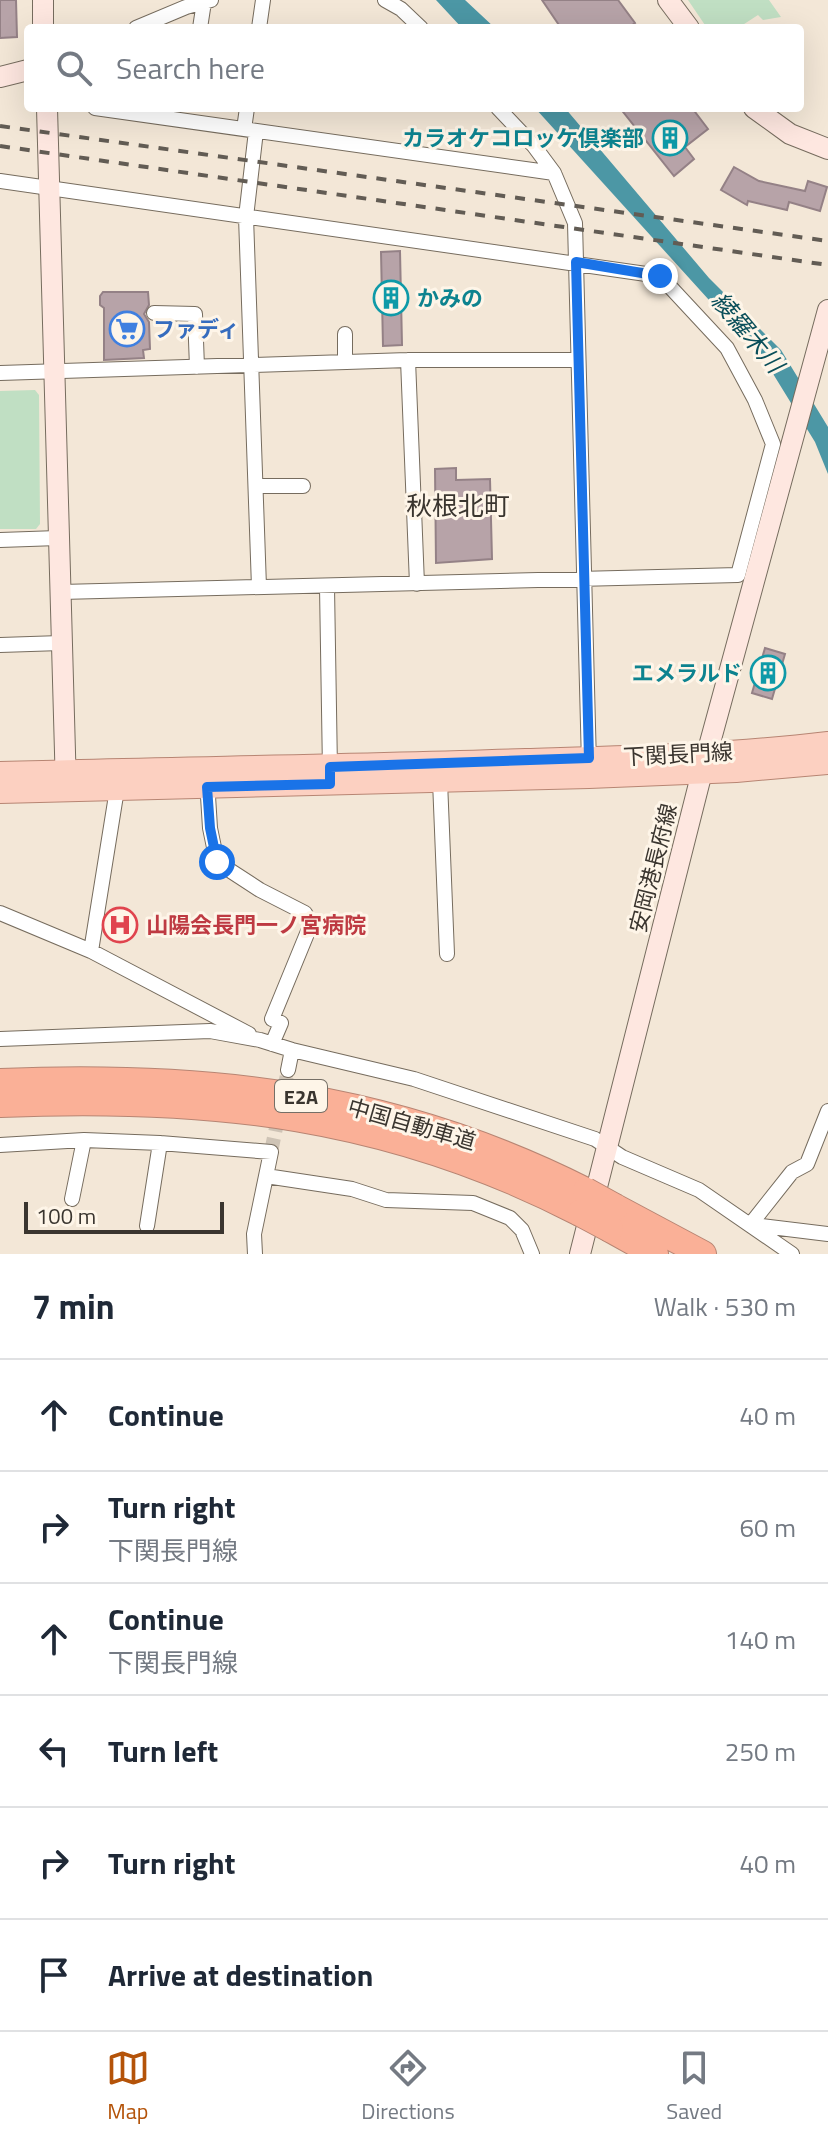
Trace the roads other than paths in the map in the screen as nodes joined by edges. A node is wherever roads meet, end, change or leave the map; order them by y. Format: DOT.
graph roads {
  1 [pos="43,0"];
  2 [pos="263,0"];
  3 [pos="385,0"];
  4 [pos="668,0"];
  5 [pos="208,1"];
  6 [pos="43,24"];
  7 [pos="147,24"];
  8 [pos="201,24"];
  9 [pos="260,24"];
  10 [pos="417,24"];
  11 [pos="686,24"];
  12 [pos="24,71"];
  13 [pos="0,77"];
  14 [pos="47,112"];
  15 [pos="156,112"];
  16 [pos="248,112"];
  17 [pos="502,112"];
  18 [pos="760,112"];
  19 [pos="187,114"];
  20 [pos="250,130"];
  21 [pos="828,149"];
  22 [pos="554,173"];
  23 [pos="0,181"];
  24 [pos="49,187"];
  25 [pos="246,217"];
  26 [pos="576,262"];
  27 [pos="828,310"];
  28 [pos="154,313"];
  29 [pos="345,334"];
  30 [pos="408,360"];
  31 [pos="577,360"];
  32 [pos="345,362"];
  33 [pos="252,365"];
  34 [pos="197,367"];
  35 [pos="817,368"];
  36 [pos="54,372"];
  37 [pos="0,373"];
  38 [pos="256,486"];
  39 [pos="303,486"];
  40 [pos="58,538"];
  41 [pos="0,540"];
  42 [pos="584,580"];
  43 [pos="417,584"];
  44 [pos="259,587"];
  45 [pos="327,587"];
  46 [pos="61,592"];
  47 [pos="61,643"];
  48 [pos="0,645"];
  49 [pos="828,743"];
  50 [pos="705,762"];
  51 [pos="828,763"];
  52 [pos="589,768"];
  53 [pos="0,773"];
  54 [pos="330,775"];
  55 [pos="207,778"];
  56 [pos="118,780"];
  57 [pos="66,781"];
  58 [pos="440,781"];
  59 [pos="0,792"];
  60 [pos="0,913"];
  61 [pos="91,951"];
  62 [pos="447,954"];
  63 [pos="0,1039"];
  64 [pos="266,1042"];
  65 [pos="292,1050"];
  66 [pos="288,1070"];
  67 [pos="0,1082"];
  68 [pos="0,1104"];
  69 [pos="828,1111"];
  70 [pos="84,1140"];
  71 [pos="160,1143"];
  72 [pos="0,1145"];
  73 [pos="607,1148"];
  74 [pos="266,1176"];
  75 [pos="72,1199"];
  76 [pos="583,1202"];
  77 [pos="613,1218"];
  78 [pos="750,1225"];
  79 [pos="147,1226"];
  80 [pos="828,1234"];
  81 [pos="255,1254"];
  82 [pos="532,1254"];
  83 [pos="580,1254"];
  84 [pos="655,1254"];
  85 [pos="703,1254"];
  86 [pos="792,1254"];
  1 -- 6 [label="main road"];
  2 -- 9 [label="street"];
  3 -- 10 [label="street"];
  4 -- 11 [label="main road"];
  5 -- 7 [label="street"];
  5 -- 8 [label="street"];
  12 -- 13 [label="main road"];
  14 -- 24 [label="main road"];
  15 -- 19 [label="street"];
  16 -- 20 [label="street"];
  17 -- 22 [label="street"];
  18 -- 21 [label="main road"];
  19 -- 20 [label="street"];
  20 -- 22 [label="street"];
  20 -- 25 [label="street"];
  22 -- 26 [label="street"];
  23 -- 24 [label="street"];
  24 -- 25 [label="street"];
  24 -- 36 [label="main road"];
  25 -- 26 [label="street"];
  25 -- 33 [label="street"];
  26 -- 31 [label="street"];
  26 -- 42 [label="street"];
  27 -- 35 [label="main road, 安岡港長府線"];
  28 -- 34 [label="street"];
  29 -- 32 [label="street"];
  30 -- 31 [label="street"];
  30 -- 32 [label="street"];
  30 -- 43 [label="street"];
  31 -- 42 [label="street"];
  32 -- 33 [label="street"];
  33 -- 34 [label="street"];
  33 -- 38 [label="street"];
  34 -- 36 [label="street"];
  35 -- 50 [label="main road, 安岡港長府線"];
  36 -- 37 [label="street"];
  36 -- 40 [label="main road"];
  38 -- 39 [label="street"];
  38 -- 44 [label="street"];
  40 -- 41 [label="street"];
  40 -- 46 [label="main road"];
  42 -- 43 [label="street"];
  42 -- 52 [label="street"];
  43 -- 45 [label="street"];
  44 -- 45 [label="street"];
  44 -- 46 [label="street"];
  45 -- 54 [label="street"];
  46 -- 47 [label="main road"];
  47 -- 48 [label="street"];
  47 -- 57 [label="main road"];
  49 -- 50 [label="main road, 下関長門線"];
  50 -- 51 [label="main road, 下関長門線"];
  50 -- 52 [label="main road, 下関長門線"];
  50 -- 73 [label="main road, 安岡港長府線"];
  52 -- 54 [label="main road, 下関長門線"];
  52 -- 58 [label="main road, 下関長門線"];
  53 -- 57 [label="main road, 下関長門線"];
  54 -- 55 [label="main road, 下関長門線"];
  54 -- 58 [label="main road, 下関長門線"];
  55 -- 56 [label="main road, 下関長門線"];
  55 -- 64 [label="street"];
  56 -- 57 [label="main road, 下関長門線"];
  56 -- 61 [label="street"];
  57 -- 59 [label="main road, 下関長門線"];
  58 -- 62 [label="street"];
  60 -- 61 [label="street"];
  61 -- 64 [label="street"];
  63 -- 64 [label="street"];
  64 -- 65 [label="street"];
  65 -- 66 [label="street"];
  65 -- 73 [label="street"];
  67 -- 76 [label="highway, 中国自動車道 / E2A"];
  68 -- 76 [label="highway, 中国自動車道 / E2A"];
  69 -- 78 [label="street"];
  70 -- 71 [label="street"];
  70 -- 72 [label="street"];
  70 -- 75 [label="street"];
  71 -- 74 [label="street"];
  71 -- 79 [label="street"];
  73 -- 78 [label="street"];
  73 -- 83 [label="main road, 安岡港長府線"];
  74 -- 81 [label="street"];
  74 -- 82 [label="street"];
  76 -- 77 [label="highway, 中国自動車道 / E2A, bridge"];
  77 -- 84 [label="highway, 中国自動車道 / E2A"];
  77 -- 85 [label="highway, 中国自動車道 / E2A"];
  78 -- 80 [label="street"];
  78 -- 86 [label="street"];
}
